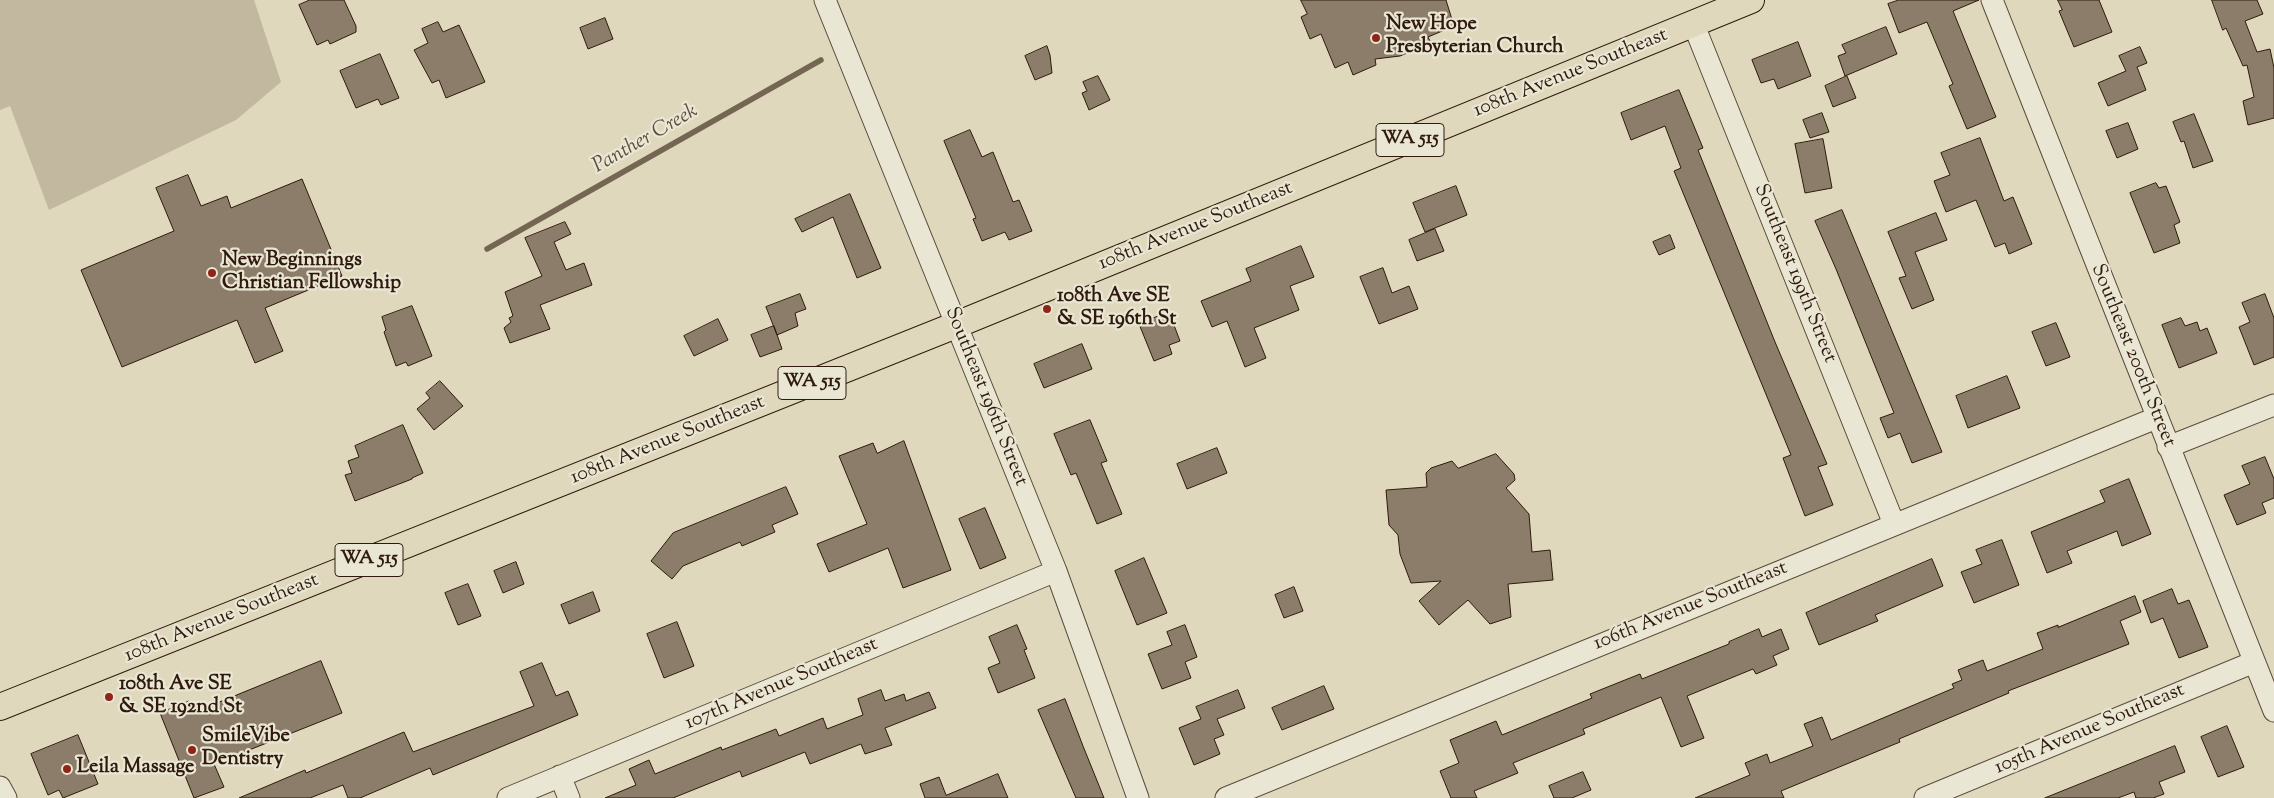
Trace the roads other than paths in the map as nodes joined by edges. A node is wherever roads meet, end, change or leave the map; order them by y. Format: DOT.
graph roads {
  1 [pos="825,0"];
  2 [pos="1751,0"];
  3 [pos="1992,0"];
  4 [pos="1693,23"];
  5 [pos="956,326"];
  6 [pos="2274,405"];
  7 [pos="2156,418"];
  8 [pos="2168,447"];
  9 [pos="1894,524"];
  10 [pos="1056,571"];
  11 [pos="2254,662"];
  12 [pos="0,707"];
  13 [pos="2274,711"];
  14 [pos="560,776"];
  15 [pos="0,787"];
  16 [pos="6,798"];
  17 [pos="508,798"];
  18 [pos="569,798"];
  19 [pos="1138,798"];
  20 [pos="1226,798"];
  21 [pos="1925,798"];
  1 -- 5 [label="street, Southeast 196th Street"];
  2 -- 4 [label="main road, 108th Avenue Southeast / WA 515"];
  3 -- 7 [label="street, Southeast 200th Street"];
  4 -- 5 [label="main road, 108th Avenue Southeast / WA 515"];
  4 -- 9 [label="street, Southeast 199th Street"];
  5 -- 10 [label="street, Southeast 196th Street"];
  5 -- 12 [label="main road, 108th Avenue Southeast / WA 515"];
  6 -- 8 [label="street"];
  7 -- 8 [label="street, Southeast 200th Street"];
  7 -- 9 [label="street, 106th Avenue Southeast"];
  8 -- 11 [label="street, Southeast 200th Street"];
  9 -- 20 [label="street, 106th Avenue Southeast"];
  10 -- 14 [label="street, 107th Avenue Southeast"];
  10 -- 19 [label="street, Southeast 196th Street"];
  11 -- 13 [label="street, Southeast 200th Street"];
  11 -- 21 [label="street, 105th Avenue Southeast"];
  14 -- 17 [label="street, 107th Avenue Southeast"];
  14 -- 18 [label="street"];
  15 -- 16 [label="street"];
}
